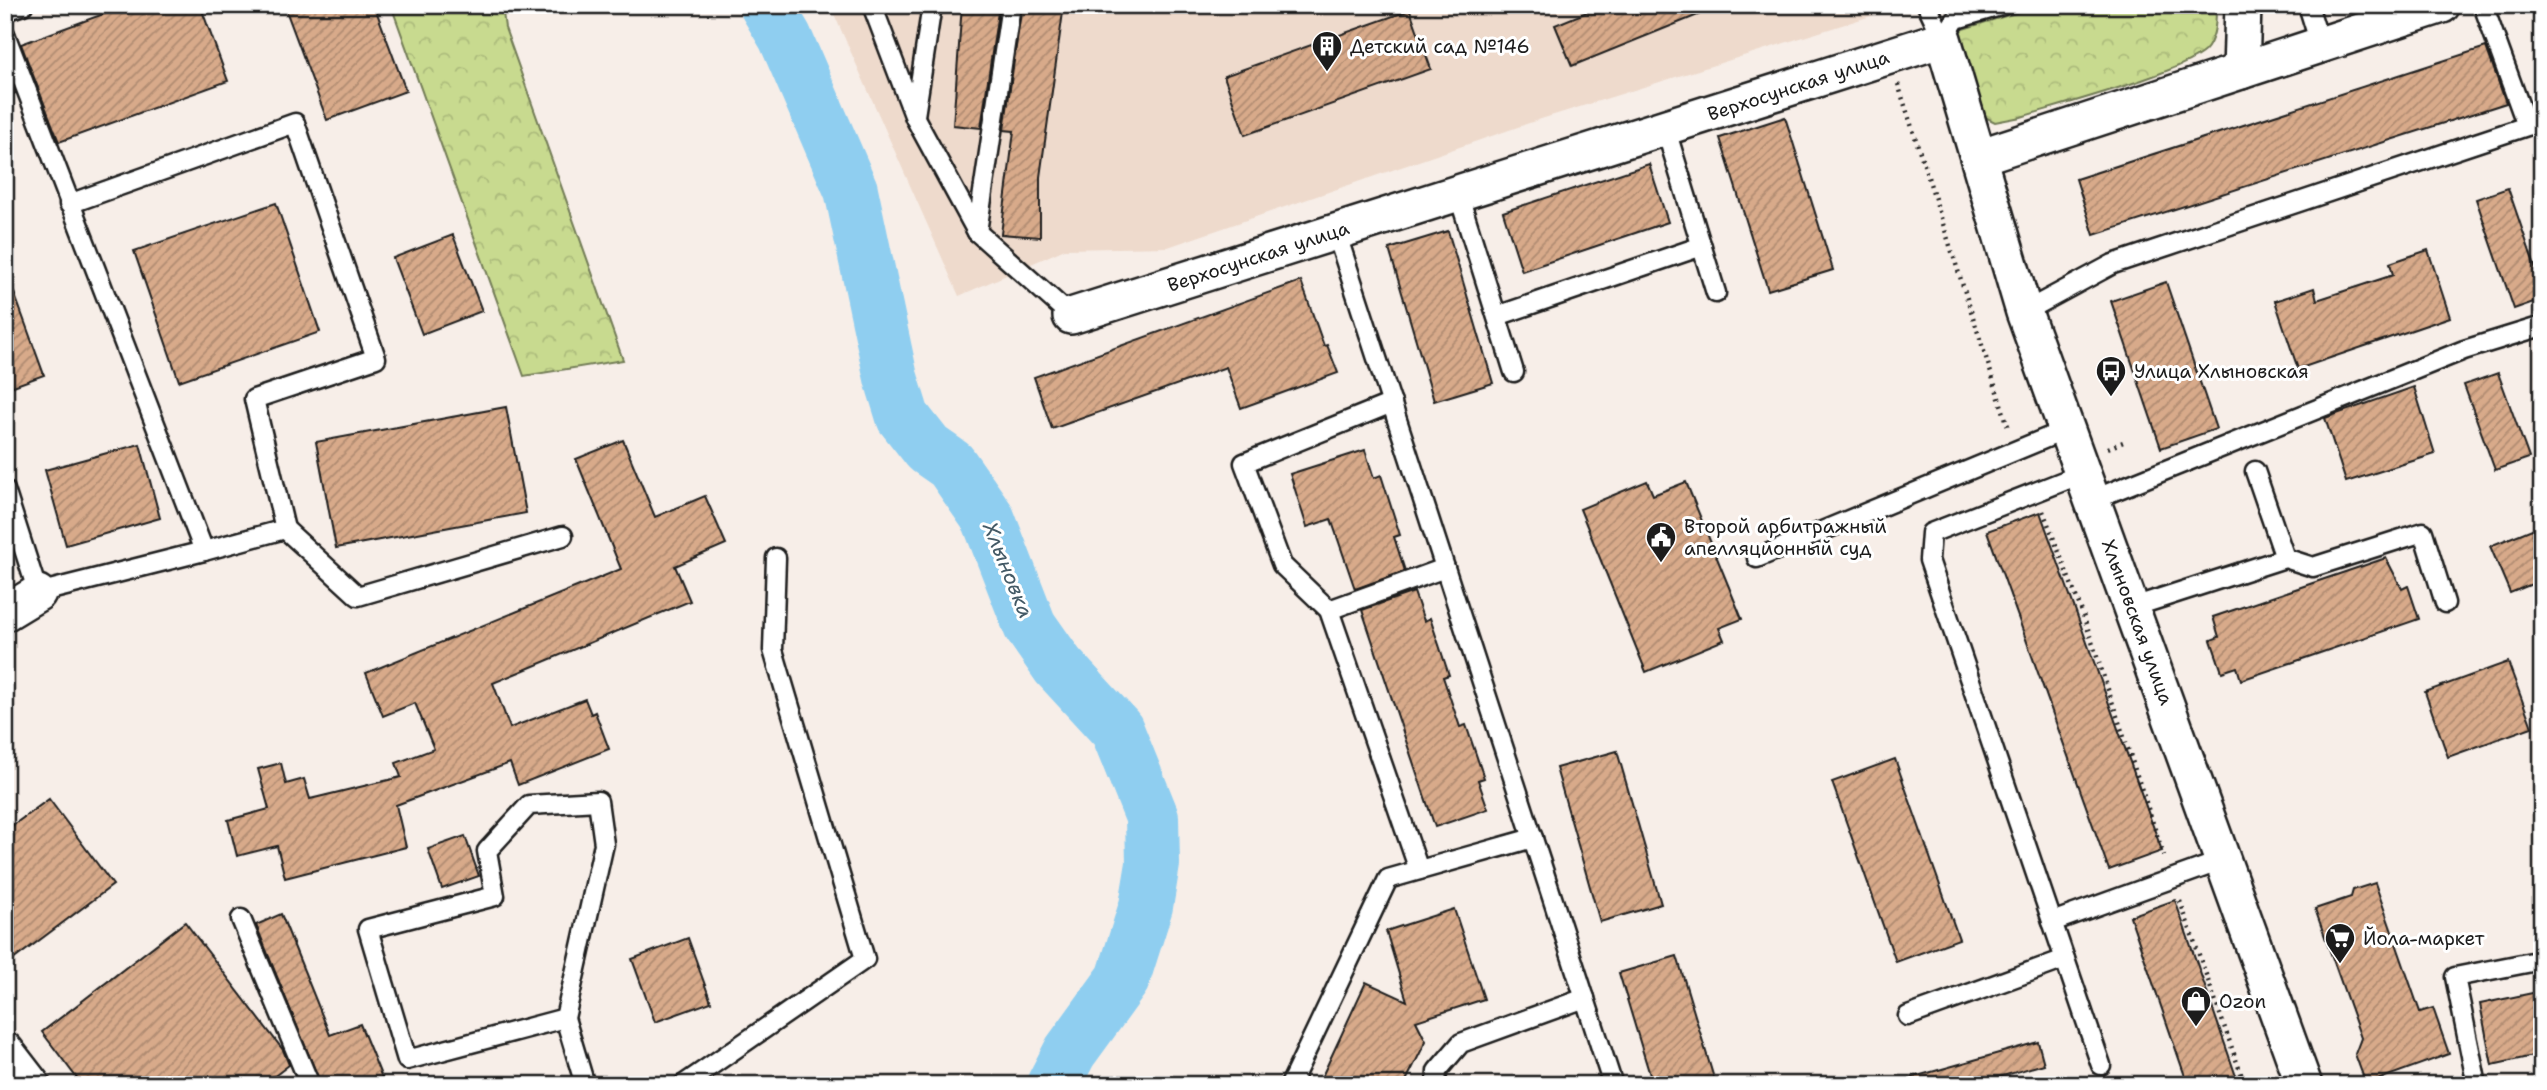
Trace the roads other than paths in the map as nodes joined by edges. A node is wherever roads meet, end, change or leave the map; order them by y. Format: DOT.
graph roads {
  1 [pos="23,5"];
  2 [pos="872,5"];
  3 [pos="932,5"];
  4 [pos="1011,5"];
  5 [pos="1927,5"];
  6 [pos="2003,5"];
  7 [pos="2243,5"];
  8 [pos="2308,5"];
  9 [pos="2442,5"];
  10 [pos="2483,5"];
  11 [pos="5,11"];
  12 [pos="5,33"];
  13 [pos="1943,39"];
  14 [pos="2320,44"];
  15 [pos="2241,71"];
  16 [pos="915,118"];
  17 [pos="1665,127"];
  18 [pos="1979,157"];
  19 [pos="1458,193"];
  20 [pos="69,204"];
  21 [pos="977,232"];
  22 [pos="1336,232"];
  23 [pos="1702,246"];
  24 [pos="1716,293"];
  25 [pos="2024,312"];
  26 [pos="1071,316"];
  27 [pos="1497,316"];
  28 [pos="2542,326"];
  29 [pos="1514,372"];
  30 [pos="1392,403"];
  31 [pos="2068,429"];
  32 [pos="2255,471"];
  33 [pos="2094,474"];
  34 [pos="5,490"];
  35 [pos="285,529"];
  36 [pos="564,536"];
  37 [pos="204,551"];
  38 [pos="776,558"];
  39 [pos="1757,558"];
  40 [pos="2285,558"];
  41 [pos="1446,568"];
  42 [pos="38,593"];
  43 [pos="2445,603"];
  44 [pos="2133,607"];
  45 [pos="1329,610"];
  46 [pos="5,613"];
  47 [pos="1533,838"];
  48 [pos="2221,861"];
  49 [pos="1419,870"];
  50 [pos="241,919"];
  51 [pos="2052,922"];
  52 [pos="2065,959"];
  53 [pos="2542,960"];
  54 [pos="1585,998"];
  55 [pos="1908,1016"];
  56 [pos="565,1018"];
  57 [pos="5,1050"];
  58 [pos="2101,1065"];
  59 [pos="32,1085"];
  60 [pos="310,1085"];
  61 [pos="585,1085"];
  62 [pos="683,1085"];
  63 [pos="1290,1085"];
  64 [pos="1436,1085"];
  65 [pos="1613,1085"];
  66 [pos="2304,1085"];
  67 [pos="2477,1085"];
  1 -- 11 [label="lane"];
  2 -- 16 [label="lane"];
  3 -- 16 [label="lane"];
  4 -- 21 [label="lane"];
  5 -- 13 [label="lane"];
  6 -- 13 [label="lane"];
  7 -- 15 [label="street"];
  8 -- 14 [label="lane"];
  9 -- 14 [label="street"];
  10 -- 25 [label="lane"];
  12 -- 20 [label="lane"];
  13 -- 17 [label="street, Верхосунская улица"];
  13 -- 18 [label="street"];
  14 -- 15 [label="street"];
  15 -- 18 [label="street"];
  16 -- 21 [label="lane"];
  17 -- 19 [label="street, Верхосунская улица"];
  17 -- 23 [label="lane"];
  18 -- 25 [label="street, Хлыновская улица"];
  19 -- 22 [label="street, Верхосунская улица"];
  19 -- 27 [label="lane"];
  20 -- 35 [label="lane"];
  20 -- 37 [label="lane"];
  21 -- 26 [label="lane"];
  22 -- 26 [label="street, Верхосунская улица"];
  22 -- 30 [label="lane"];
  23 -- 24 [label="lane"];
  23 -- 27 [label="lane"];
  25 -- 31 [label="street, Хлыновская улица"];
  27 -- 29 [label="lane"];
  28 -- 33 [label="lane"];
  30 -- 41 [label="lane"];
  30 -- 45 [label="lane"];
  31 -- 33 [label="street, Хлыновская улица"];
  31 -- 39 [label="lane"];
  32 -- 40 [label="lane"];
  33 -- 44 [label="street, Хлыновская улица"];
  33 -- 51 [label="lane"];
  34 -- 42 [label="lane"];
  35 -- 36 [label="lane"];
  35 -- 37 [label="lane"];
  37 -- 42 [label="lane"];
  38 -- 62 [label="lane"];
  40 -- 43 [label="lane"];
  40 -- 44 [label="lane"];
  41 -- 45 [label="lane"];
  41 -- 47 [label="lane"];
  42 -- 46 [label="street"];
  44 -- 48 [label="street, Хлыновская улица"];
  45 -- 49 [label="lane"];
  47 -- 49 [label="lane"];
  47 -- 54 [label="lane"];
  48 -- 51 [label="lane"];
  48 -- 66 [label="street, Хлыновская улица"];
  49 -- 63 [label="lane"];
  50 -- 60 [label="lane"];
  51 -- 52 [label="lane"];
  52 -- 55 [label="lane"];
  52 -- 58 [label="lane"];
  53 -- 67 [label="lane"];
  54 -- 64 [label="lane"];
  54 -- 65 [label="lane"];
  56 -- 56 [label="lane"];
  56 -- 61 [label="lane"];
  57 -- 59 [label="street"];
}
